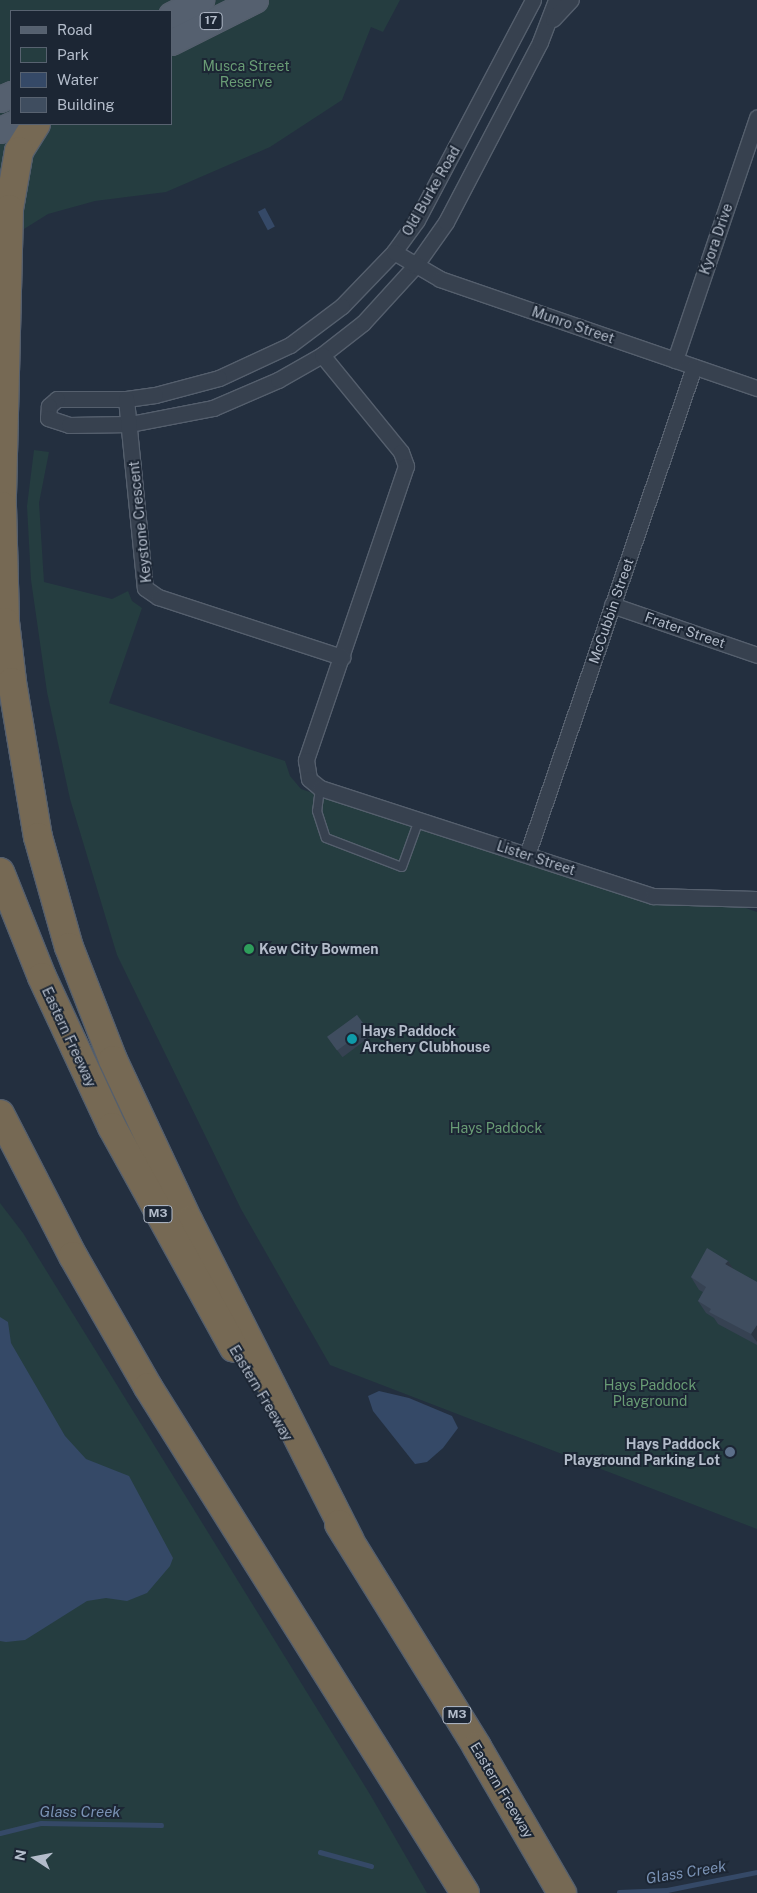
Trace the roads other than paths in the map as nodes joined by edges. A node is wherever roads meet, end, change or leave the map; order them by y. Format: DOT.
graph roads {
  1 [pos="201,0"];
  2 [pos="255,0"];
  3 [pos="532,0"];
  4 [pos="556,0"];
  5 [pos="571,0"];
  6 [pos="172,14"];
  7 [pos="549,23"];
  8 [pos="172,42"];
  9 [pos="757,118"];
  10 [pos="35,125"];
  11 [pos="0,167"];
  12 [pos="9,209"];
  13 [pos="394,252"];
  14 [pos="415,266"];
  15 [pos="322,356"];
  16 [pos="675,360"];
  17 [pos="694,367"];
  18 [pos="757,388"];
  19 [pos="126,399"];
  20 [pos="130,424"];
  21 [pos="612,605"];
  22 [pos="757,655"];
  23 [pos="342,656"];
  24 [pos="320,788"];
  25 [pos="418,820"];
  26 [pos="527,855"];
  27 [pos="0,872"];
  28 [pos="757,899"];
  29 [pos="0,1114"];
  30 [pos="0,1146"];
  31 [pos="73,1256"];
  32 [pos="349,1540"];
  33 [pos="465,1893"];
  34 [pos="562,1893"];
  1 -- 6 [label="main road, 17"];
  2 -- 8 [label="main road, 17"];
  3 -- 13 [label="street, Old Burke Road"];
  4 -- 7 [label="street, Old Burke Road"];
  5 -- 7 [label="street, Old Burke Road"];
  7 -- 14 [label="street, Old Burke Road"];
  9 -- 16 [label="street, Kyora Drive"];
  10 -- 12 [label="highway"];
  11 -- 12 [label="highway"];
  12 -- 32 [label="highway"];
  13 -- 14 [label="street, Munro Street"];
  13 -- 19 [label="street, Old Burke Road"];
  14 -- 15 [label="street, Old Burke Road"];
  14 -- 16 [label="street, Munro Street"];
  15 -- 20 [label="street, Old Burke Road"];
  15 -- 23 [label="street"];
  16 -- 17 [label="street, Munro Street"];
  17 -- 18 [label="street, Munro Street"];
  17 -- 21 [label="street, McCubbin Street"];
  19 -- 20 [label="street, Keystone Crescent"];
  19 -- 20 [label="street, Old Burke Road"];
  20 -- 23 [label="street, Keystone Crescent"];
  21 -- 22 [label="street, Frater Street"];
  21 -- 26 [label="street, McCubbin Street"];
  23 -- 24 [label="street"];
  24 -- 25 [label="street, Lister Street"];
  24 -- 25 [label="lane"];
  25 -- 26 [label="street, Lister Street"];
  26 -- 28 [label="street, Lister Street"];
  27 -- 32 [label="highway, Eastern Freeway / M3"];
  29 -- 31 [label="highway"];
  30 -- 31 [label="highway"];
  31 -- 33 [label="highway"];
  32 -- 34 [label="highway, Eastern Freeway / M3"];
}
